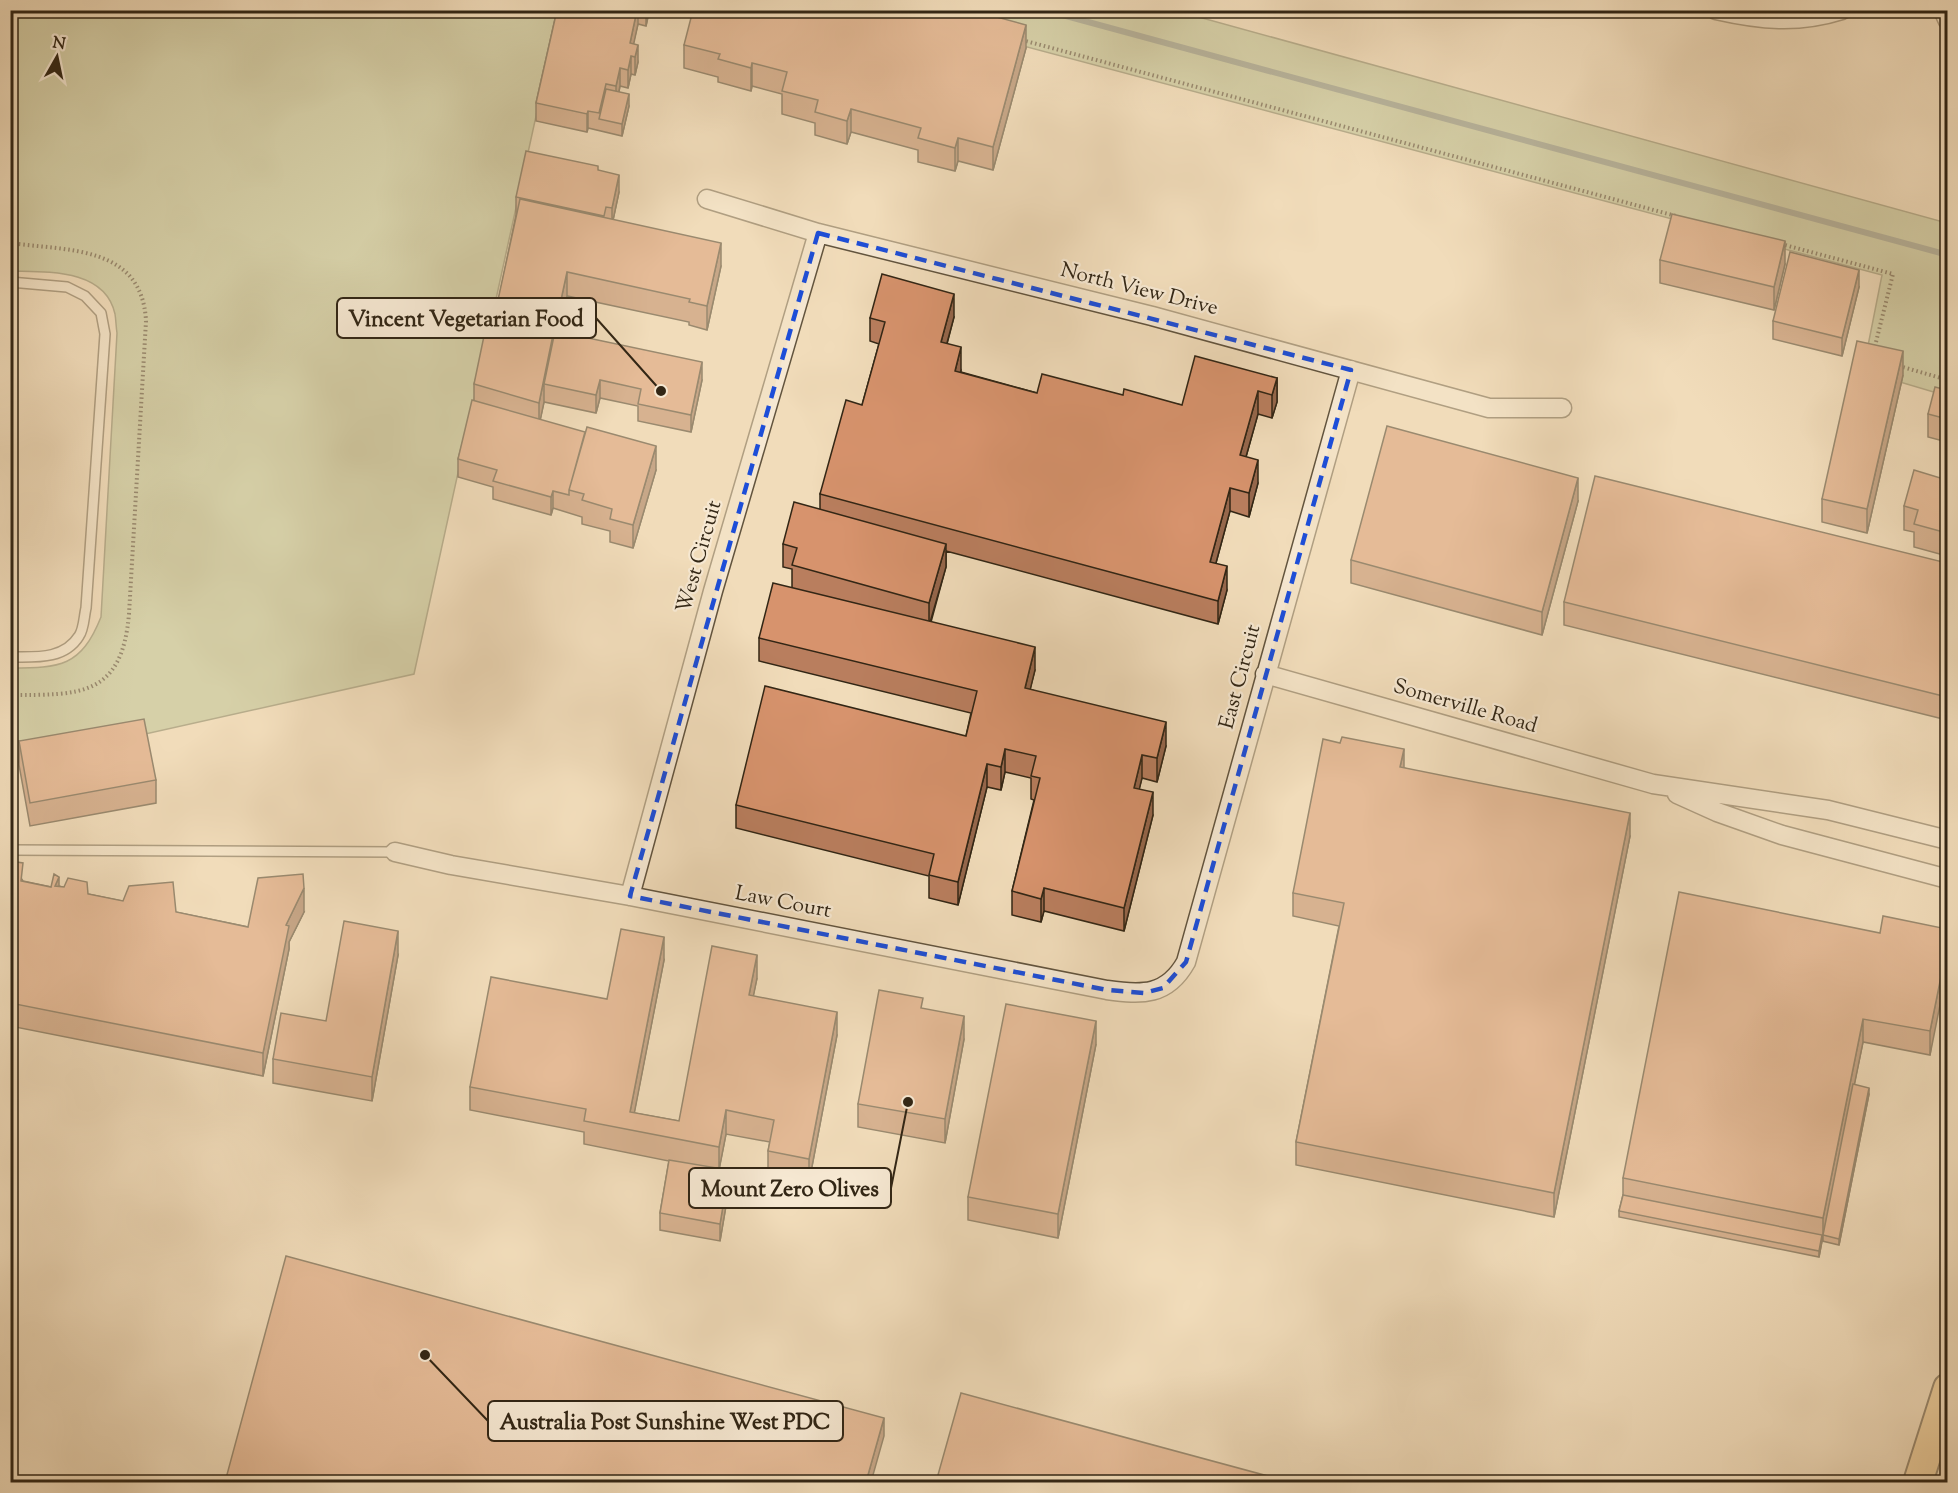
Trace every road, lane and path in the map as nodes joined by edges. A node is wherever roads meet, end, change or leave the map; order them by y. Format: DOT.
graph roads {
  1 [pos="1716,10"];
  2 [pos="1842,10"];
  3 [pos="1943,10"];
  4 [pos="1947,21"];
  5 [pos="1017,38"];
  6 [pos="707,199"];
  7 [pos="1685,218"];
  8 [pos="818,233"];
  9 [pos="1778,243"];
  10 [pos="10,282"];
  11 [pos="1871,358"];
  12 [pos="1893,364"];
  13 [pos="1351,370"];
  14 [pos="1947,380"];
  15 [pos="1562,408"];
  16 [pos="10,657"];
  17 [pos="1265,674"];
  18 [pos="1653,784"];
  19 [pos="1947,840"];
  20 [pos="10,850"];
  21 [pos="395,852"];
  22 [pos="1947,879"];
  23 [pos="630,896"];
  24 [pos="1163,988"];
  25 [pos="1947,1388"];
  26 [pos="1918,1482"];
  1 -- 2 [label="street"];
  3 -- 4 [label="street"];
  5 -- 7 [label="path"];
  6 -- 8 [label="street, North View Drive"];
  8 -- 13 [label="street, North View Drive"];
  8 -- 23 [label="street, West Circuit"];
  9 -- 11 [label="path"];
  10 -- 16 [label="lane"];
  12 -- 14 [label="path"];
  13 -- 15 [label="street, North View Drive"];
  13 -- 17 [label="street, East Circuit"];
  17 -- 18 [label="street, Somerville Road"];
  17 -- 24 [label="street, East Circuit"];
  18 -- 19 [label="street, Somerville Road"];
  18 -- 22 [label="street, Somerville Road"];
  20 -- 21 [label="lane"];
  21 -- 23 [label="street, Law Court"];
  23 -- 24 [label="street, Law Court"];
  25 -- 26 [label="main road"];
}
